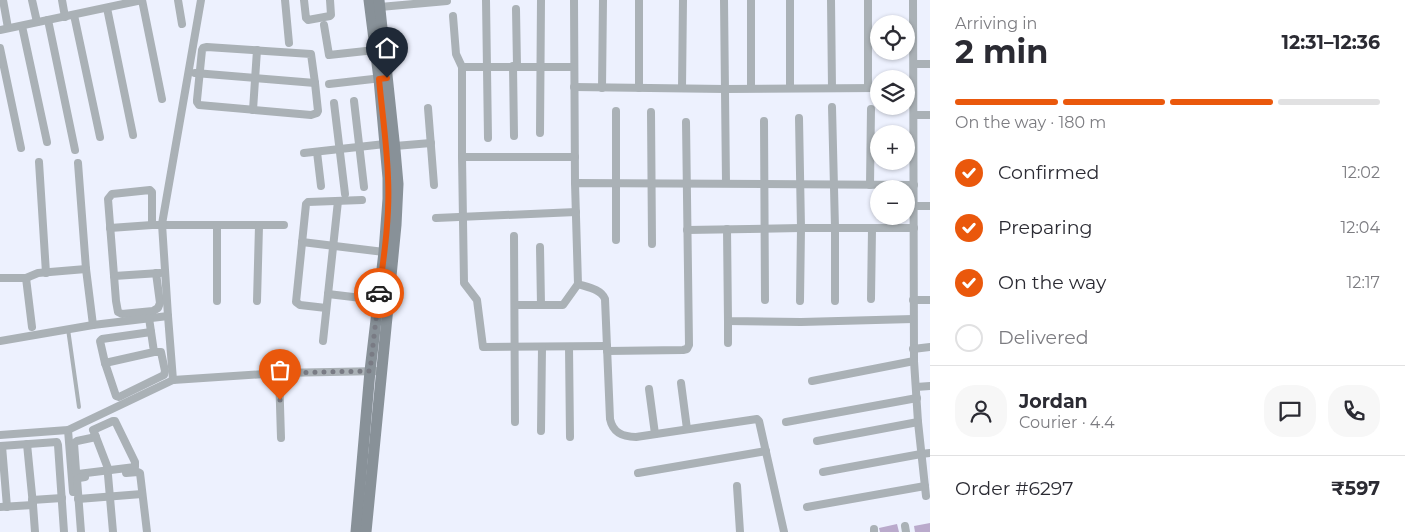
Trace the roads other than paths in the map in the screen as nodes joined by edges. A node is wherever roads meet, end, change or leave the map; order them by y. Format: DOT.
graph roads {
  1 [pos="3,0"];
  2 [pos="32,0"];
  3 [pos="62,0"];
  4 [pos="139,0"];
  5 [pos="178,0"];
  6 [pos="201,0"];
  7 [pos="284,0"];
  8 [pos="304,0"];
  9 [pos="330,0"];
  10 [pos="369,0"];
  11 [pos="486,0"];
  12 [pos="541,0"];
  13 [pos="574,0"];
  14 [pos="603,0"];
  15 [pos="639,0"];
  16 [pos="683,0"];
  17 [pos="724,0"];
  18 [pos="751,0"];
  19 [pos="790,0"];
  20 [pos="831,0"];
  21 [pos="868,0"];
  22 [pos="914,0"];
  23 [pos="446,1"];
  24 [pos="427,2"];
  25 [pos="380,4"];
  26 [pos="107,8"];
  27 [pos="516,9"];
  28 [pos="74,15"];
  29 [pos="454,16"];
  30 [pos="66,17"];
  31 [pos="48,20"];
  32 [pos="37,22"];
  33 [pos="182,24"];
  34 [pos="324,25"];
  35 [pos="22,26"];
  36 [pos="4,29"];
  37 [pos="289,43"];
  38 [pos="0,48"];
  39 [pos="257,50"];
  40 [pos="375,50"];
  41 [pos="914,64"];
  42 [pos="930,64"];
  43 [pos="487,66"];
  44 [pos="515,66"];
  45 [pos="541,66"];
  46 [pos="462,67"];
  47 [pos="574,67"];
  48 [pos="913,70"];
  49 [pos="188,72"];
  50 [pos="199,73"];
  51 [pos="256,78"];
  52 [pos="383,78"];
  53 [pos="315,83"];
  54 [pos="329,84"];
  55 [pos="574,87"];
  56 [pos="602,88"];
  57 [pos="638,88"];
  58 [pos="682,88"];
  59 [pos="725,88"];
  60 [pos="751,88"];
  61 [pos="790,88"];
  62 [pos="832,88"];
  63 [pos="868,88"];
  64 [pos="162,99"];
  65 [pos="354,101"];
  66 [pos="334,103"];
  67 [pos="832,107"];
  68 [pos="428,108"];
  69 [pos="253,110"];
  70 [pos="616,111"];
  71 [pos="651,112"];
  72 [pos="870,115"];
  73 [pos="914,115"];
  74 [pos="915,115"];
  75 [pos="930,115"];
  76 [pos="799,118"];
  77 [pos="764,121"];
  78 [pos="686,122"];
  79 [pos="540,133"];
  80 [pos="133,135"];
  81 [pos="100,136"];
  82 [pos="514,136"];
  83 [pos="488,138"];
  84 [pos="46,142"];
  85 [pos="431,143"];
  86 [pos="390,145"];
  87 [pos="360,146"];
  88 [pos="21,148"];
  89 [pos="340,149"];
  90 [pos="74,150"];
  91 [pos="317,152"];
  92 [pos="304,153"];
  93 [pos="462,157"];
  94 [pos="575,157"];
  95 [pos="39,162"];
  96 [pos="78,163"];
  97 [pos="870,180"];
  98 [pos="914,180"];
  99 [pos="575,182"];
  100 [pos="615,183"];
  101 [pos="652,183"];
  102 [pos="688,184"];
  103 [pos="726,184"];
  104 [pos="764,184"];
  105 [pos="800,184"];
  106 [pos="834,184"];
  107 [pos="434,185"];
  108 [pos="870,185"];
  109 [pos="321,186"];
  110 [pos="364,187"];
  111 [pos="345,194"];
  112 [pos="362,200"];
  113 [pos="338,201"];
  114 [pos="915,206"];
  115 [pos="930,206"];
  116 [pos="576,212"];
  117 [pos="463,217"];
  118 [pos="436,218"];
  119 [pos="162,224"];
  120 [pos="152,225"];
  121 [pos="217,225"];
  122 [pos="259,226"];
  123 [pos="284,226"];
  124 [pos="110,228"];
  125 [pos="801,228"];
  126 [pos="835,228"];
  127 [pos="914,228"];
  128 [pos="765,229"];
  129 [pos="872,229"];
  130 [pos="688,230"];
  131 [pos="727,230"];
  132 [pos="514,236"];
  133 [pos="616,240"];
  134 [pos="302,242"];
  135 [pos="652,244"];
  136 [pos="334,246"];
  137 [pos="540,247"];
  138 [pos="384,252"];
  139 [pos="86,269"];
  140 [pos="165,272"];
  141 [pos="46,273"];
  142 [pos="156,273"];
  143 [pos="114,276"];
  144 [pos="0,278"];
  145 [pos="26,278"];
  146 [pos="578,284"];
  147 [pos="328,294"];
  148 [pos="872,299"];
  149 [pos="378,300"];
  150 [pos="765,300"];
  151 [pos="913,300"];
  152 [pos="930,300"];
  153 [pos="217,301"];
  154 [pos="257,301"];
  155 [pos="800,301"];
  156 [pos="835,301"];
  157 [pos="515,305"];
  158 [pos="541,305"];
  159 [pos="326,308"];
  160 [pos="168,316"];
  161 [pos="149,318"];
  162 [pos="913,319"];
  163 [pos="728,321"];
  164 [pos="93,325"];
  165 [pos="32,327"];
  166 [pos="68,329"];
  167 [pos="151,332"];
  168 [pos="0,341"];
  169 [pos="323,341"];
  170 [pos="728,342"];
  171 [pos="515,347"];
  172 [pos="542,347"];
  173 [pos="569,347"];
  174 [pos="930,347"];
  175 [pos="913,348"];
  176 [pos="607,349"];
  177 [pos="154,352"];
  178 [pos="914,361"];
  179 [pos="105,363"];
  180 [pos="375,371"];
  181 [pos="279,373"];
  182 [pos="173,380"];
  183 [pos="812,380"];
  184 [pos="681,383"];
  185 [pos="930,386"];
  186 [pos="916,387"];
  187 [pos="650,389"];
  188 [pos="917,398"];
  189 [pos="79,407"];
  190 [pos="88,419"];
  191 [pos="516,422"];
  192 [pos="786,422"];
  193 [pos="918,422"];
  194 [pos="687,429"];
  195 [pos="68,430"];
  196 [pos="541,431"];
  197 [pos="94,433"];
  198 [pos="655,434"];
  199 [pos="0,435"];
  200 [pos="570,437"];
  201 [pos="282,438"];
  202 [pos="817,442"];
  203 [pos="27,444"];
  204 [pos="1,446"];
  205 [pos="766,451"];
  206 [pos="930,453"];
  207 [pos="921,454"];
  208 [pos="823,472"];
  209 [pos="108,473"];
  210 [pos="638,474"];
  211 [pos="737,486"];
  212 [pos="925,486"];
  213 [pos="142,494"];
  214 [pos="110,496"];
  215 [pos="926,496"];
  216 [pos="62,498"];
  217 [pos="78,499"];
  218 [pos="33,503"];
  219 [pos="3,507"];
  220 [pos="807,507"];
  221 [pos="35,532"];
  222 [pos="64,532"];
  223 [pos="76,532"];
  224 [pos="81,532"];
  225 [pos="113,532"];
  226 [pos="147,532"];
  227 [pos="356,532"];
  228 [pos="366,532"];
  229 [pos="740,532"];
  230 [pos="784,532"];
  1 -- 36 [label="street"];
  2 -- 32 [label="street"];
  3 -- 30 [label="street"];
  4 -- 26 [label="street"];
  4 -- 64 [label="street"];
  5 -- 33 [label="street"];
  6 -- 49 [label="street"];
  7 -- 37 [label="street"];
  8 -- 9 [label="street"];
  10 -- 40 [label="street"];
  11 -- 43 [label="street"];
  12 -- 45 [label="street"];
  13 -- 47 [label="street"];
  14 -- 56 [label="street"];
  15 -- 57 [label="street"];
  16 -- 58 [label="street"];
  17 -- 59 [label="street"];
  18 -- 60 [label="street"];
  19 -- 61 [label="street"];
  20 -- 62 [label="street"];
  21 -- 63 [label="street"];
  22 -- 41 [label="street"];
  23 -- 24 [label="street"];
  24 -- 25 [label="street"];
  25 -- 52 [label="street"];
  26 -- 28 [label="street"];
  26 -- 80 [label="street"];
  27 -- 44 [label="street"];
  28 -- 30 [label="street"];
  28 -- 81 [label="street"];
  29 -- 46 [label="street"];
  30 -- 31 [label="street"];
  31 -- 32 [label="street"];
  31 -- 90 [label="street"];
  32 -- 35 [label="street"];
  34 -- 40 [label="street"];
  35 -- 36 [label="street"];
  35 -- 84 [label="street"];
  38 -- 88 [label="street"];
  39 -- 50 [label="street"];
  39 -- 51 [label="street"];
  39 -- 53 [label="street"];
  40 -- 52 [label="street"];
  41 -- 42 [label="street"];
  41 -- 48 [label="street"];
  43 -- 44 [label="street"];
  43 -- 46 [label="street"];
  43 -- 83 [label="street"];
  44 -- 45 [label="street"];
  44 -- 82 [label="street"];
  45 -- 47 [label="street"];
  45 -- 79 [label="street"];
  46 -- 93 [label="street"];
  47 -- 55 [label="street"];
  49 -- 50 [label="street"];
  49 -- 119 [label="street"];
  50 -- 51 [label="street"];
  50 -- 69 [label="street"];
  51 -- 53 [label="street"];
  51 -- 69 [label="street"];
  52 -- 54 [label="street"];
  52 -- 86 [label="street"];
  53 -- 69 [label="street"];
  55 -- 56 [label="street"];
  55 -- 94 [label="street"];
  56 -- 57 [label="street"];
  57 -- 58 [label="street"];
  58 -- 59 [label="street"];
  59 -- 60 [label="street"];
  59 -- 103 [label="street"];
  60 -- 61 [label="street"];
  61 -- 62 [label="street"];
  62 -- 63 [label="street"];
  65 -- 87 [label="street"];
  66 -- 89 [label="street"];
  67 -- 106 [label="street"];
  68 -- 85 [label="street"];
  70 -- 100 [label="street"];
  71 -- 101 [label="street"];
  72 -- 97 [label="street"];
  73 -- 98 [label="street"];
  74 -- 75 [label="street"];
  76 -- 105 [label="street"];
  77 -- 104 [label="street"];
  78 -- 102 [label="street"];
  85 -- 86 [label="street"];
  85 -- 107 [label="street"];
  86 -- 87 [label="street"];
  86 -- 138 [label="street"];
  86 -- 180 [label="street"];
  87 -- 89 [label="street"];
  87 -- 110 [label="street"];
  89 -- 91 [label="street"];
  89 -- 111 [label="street"];
  91 -- 92 [label="street"];
  91 -- 109 [label="street"];
  93 -- 94 [label="street"];
  93 -- 117 [label="street"];
  94 -- 99 [label="street"];
  95 -- 141 [label="street"];
  96 -- 139 [label="street"];
  99 -- 100 [label="street"];
  99 -- 116 [label="street"];
  100 -- 101 [label="street"];
  100 -- 133 [label="street"];
  101 -- 102 [label="street"];
  101 -- 135 [label="street"];
  102 -- 103 [label="street"];
  102 -- 130 [label="street"];
  103 -- 104 [label="street"];
  104 -- 105 [label="street"];
  104 -- 128 [label="street"];
  105 -- 106 [label="street"];
  105 -- 125 [label="street"];
  106 -- 108 [label="street"];
  106 -- 126 [label="street"];
  112 -- 113 [label="street"];
  113 -- 134 [label="street"];
  113 -- 136 [label="street"];
  114 -- 115 [label="street"];
  116 -- 117 [label="street"];
  116 -- 146 [label="street"];
  117 -- 118 [label="street"];
  117 -- 171 [label="street"];
  119 -- 120 [label="street"];
  119 -- 121 [label="street"];
  119 -- 140 [label="street"];
  120 -- 124 [label="street"];
  120 -- 124 [label="street"];
  121 -- 122 [label="street"];
  121 -- 153 [label="street"];
  122 -- 123 [label="street"];
  122 -- 154 [label="street"];
  124 -- 143 [label="street"];
  125 -- 126 [label="street"];
  125 -- 128 [label="street"];
  125 -- 155 [label="street"];
  126 -- 129 [label="street"];
  126 -- 156 [label="street"];
  127 -- 129 [label="street"];
  127 -- 151 [label="street"];
  128 -- 131 [label="street"];
  128 -- 150 [label="street"];
  129 -- 148 [label="street"];
  130 -- 131 [label="street"];
  130 -- 176 [label="street"];
  131 -- 163 [label="street"];
  132 -- 157 [label="street"];
  134 -- 136 [label="street"];
  134 -- 159 [label="street"];
  136 -- 138 [label="street"];
  136 -- 147 [label="street"];
  137 -- 158 [label="street"];
  138 -- 149 [label="street"];
  139 -- 141 [label="street"];
  139 -- 164 [label="street"];
  140 -- 142 [label="street"];
  140 -- 160 [label="street"];
  141 -- 145 [label="street"];
  142 -- 143 [label="street"];
  142 -- 143 [label="street"];
  144 -- 145 [label="street"];
  145 -- 165 [label="street"];
  146 -- 158 [label="street"];
  146 -- 176 [label="street"];
  147 -- 149 [label="street"];
  147 -- 159 [label="street"];
  149 -- 180 [label="street"];
  151 -- 152 [label="street"];
  151 -- 162 [label="street"];
  157 -- 158 [label="street"];
  157 -- 171 [label="street"];
  159 -- 169 [label="street"];
  160 -- 161 [label="street"];
  160 -- 182 [label="street"];
  161 -- 164 [label="street"];
  161 -- 167 [label="street"];
  162 -- 163 [label="street"];
  162 -- 175 [label="street"];
  163 -- 170 [label="street"];
  164 -- 166 [label="street"];
  166 -- 168 [label="street"];
  166 -- 189 [label="lane"];
  167 -- 177 [label="street"];
  167 -- 179 [label="street"];
  171 -- 172 [label="street"];
  171 -- 191 [label="street"];
  172 -- 173 [label="street"];
  172 -- 196 [label="street"];
  173 -- 176 [label="street"];
  173 -- 200 [label="street"];
  174 -- 175 [label="street"];
  175 -- 178 [label="street"];
  176 -- 198 [label="street"];
  177 -- 179 [label="street"];
  177 -- 179 [label="street"];
  178 -- 183 [label="street"];
  178 -- 186 [label="street"];
  180 -- 181 [label="street"];
  180 -- 227 [label="street"];
  180 -- 228 [label="street"];
  181 -- 182 [label="street"];
  181 -- 201 [label="street"];
  182 -- 190 [label="street"];
  184 -- 194 [label="street"];
  185 -- 186 [label="street"];
  186 -- 188 [label="street"];
  187 -- 198 [label="street"];
  188 -- 192 [label="street"];
  188 -- 193 [label="street"];
  190 -- 195 [label="street"];
  190 -- 197 [label="street"];
  193 -- 202 [label="street"];
  193 -- 207 [label="street"];
  194 -- 198 [label="street"];
  194 -- 205 [label="street"];
  195 -- 199 [label="street"];
  195 -- 223 [label="street"];
  197 -- 209 [label="street"];
  197 -- 209 [label="street"];
  197 -- 209 [label="street"];
  203 -- 204 [label="street"];
  203 -- 216 [label="street"];
  203 -- 218 [label="street"];
  204 -- 219 [label="street"];
  205 -- 210 [label="street"];
  205 -- 230 [label="street"];
  206 -- 207 [label="street"];
  207 -- 208 [label="street"];
  207 -- 212 [label="street"];
  209 -- 213 [label="street"];
  209 -- 214 [label="street"];
  209 -- 217 [label="street"];
  211 -- 229 [label="street"];
  212 -- 215 [label="street"];
  212 -- 220 [label="street"];
  213 -- 214 [label="street"];
  213 -- 226 [label="street"];
  214 -- 217 [label="street"];
  214 -- 225 [label="street"];
  216 -- 218 [label="street"];
  216 -- 222 [label="street"];
  217 -- 224 [label="street"];
  218 -- 219 [label="street"];
  218 -- 221 [label="street"];
}
